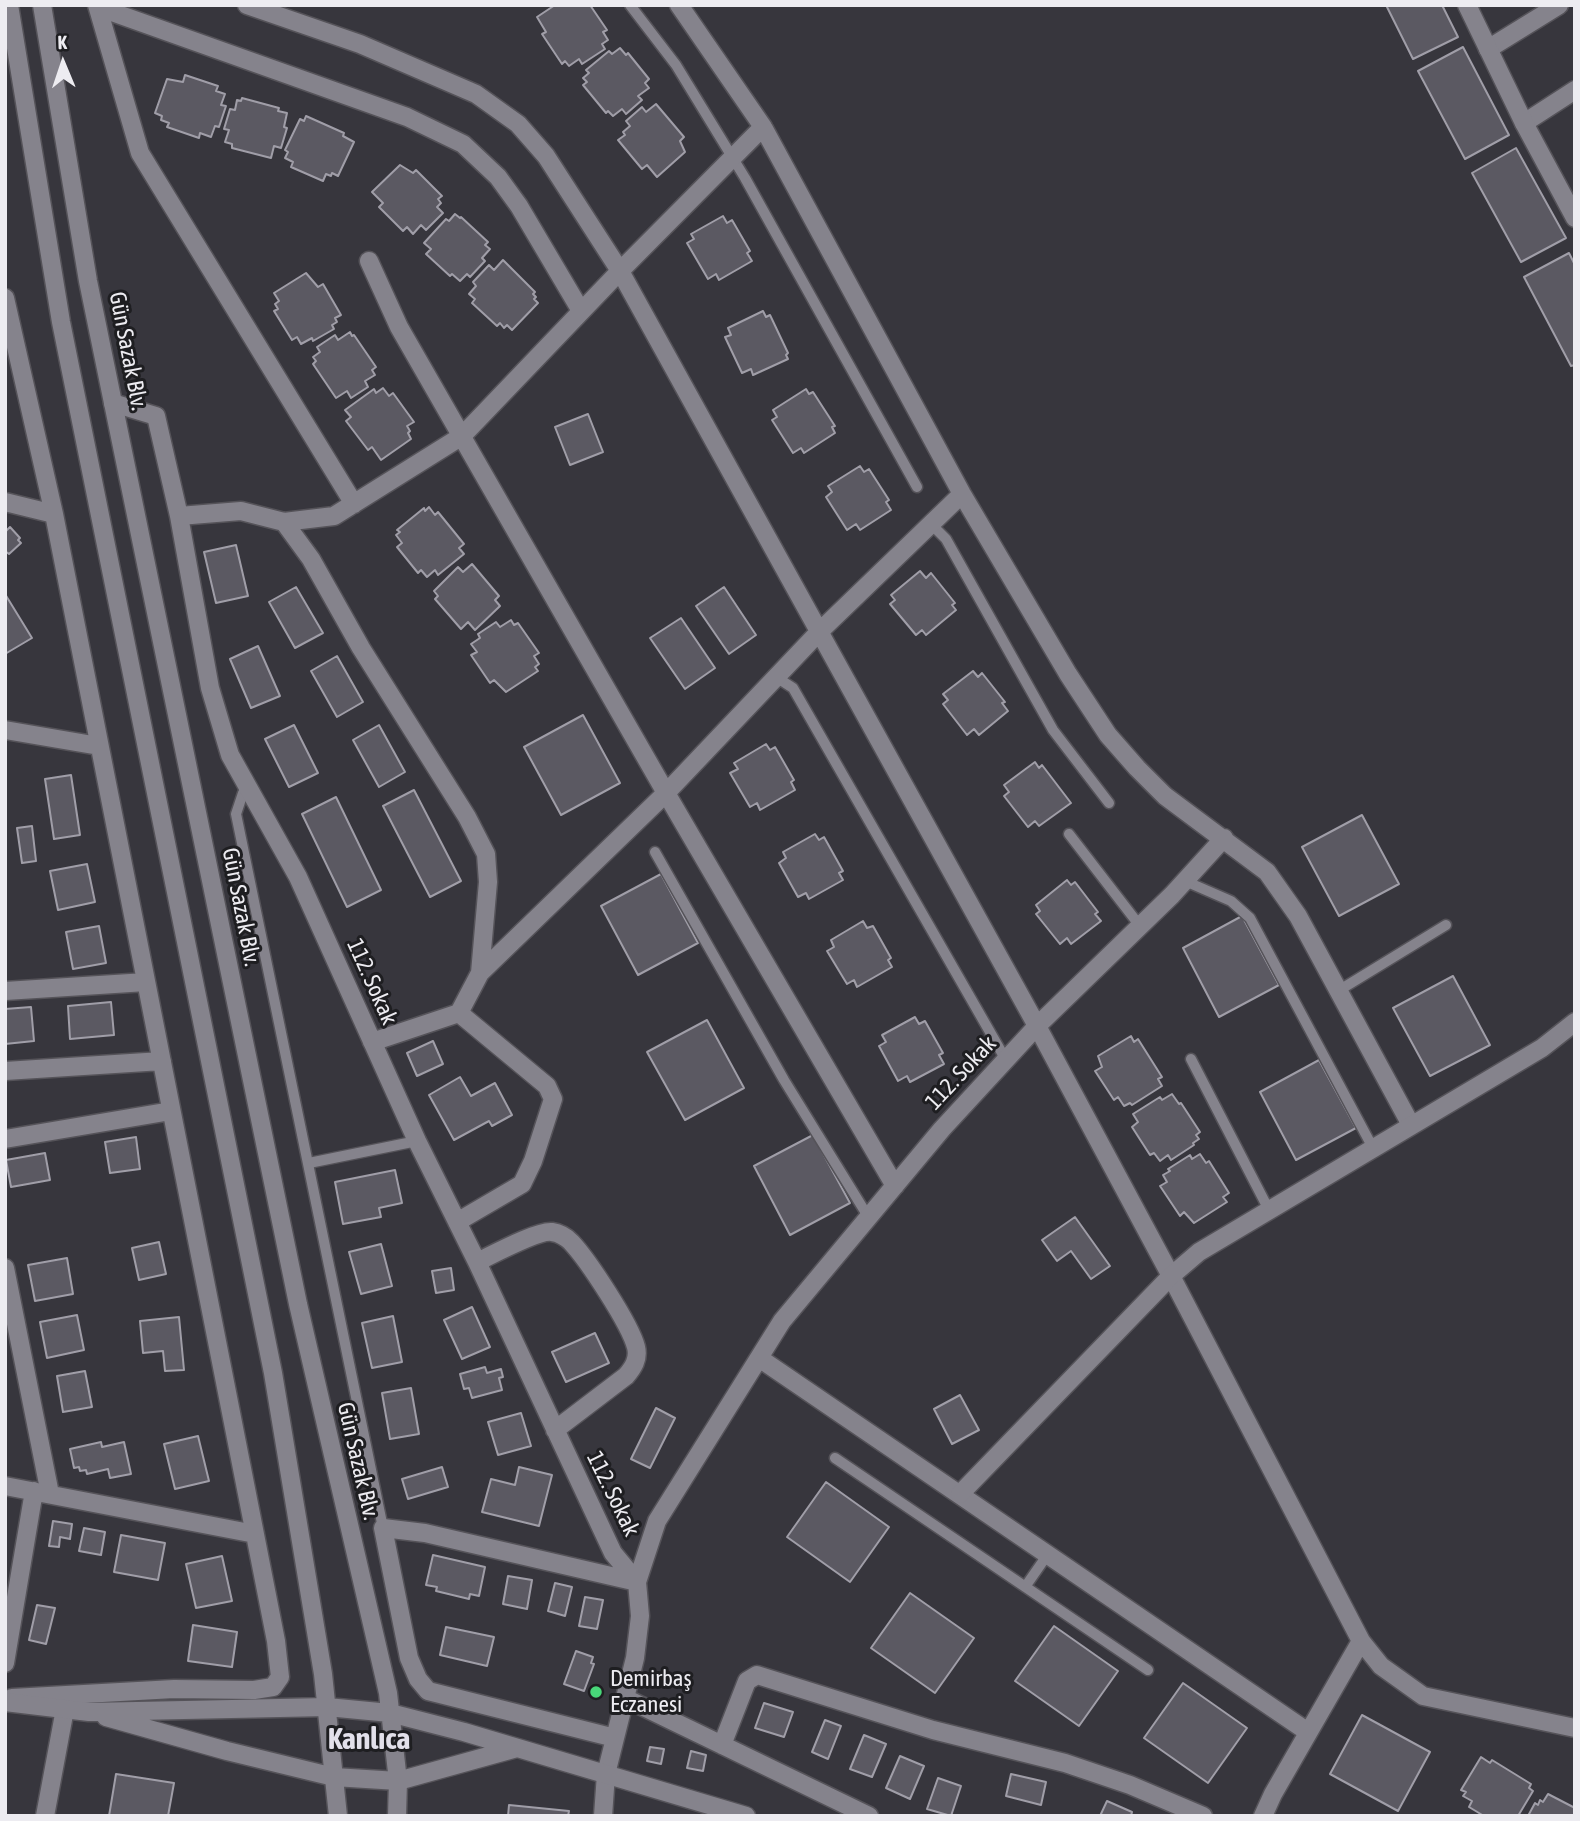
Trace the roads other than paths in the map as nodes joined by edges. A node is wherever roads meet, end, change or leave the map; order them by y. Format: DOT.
graph roads {
  1 [pos="9,5"];
  2 [pos="42,5"];
  3 [pos="247,5"];
  4 [pos="630,5"];
  5 [pos="678,5"];
  6 [pos="1467,5"];
  7 [pos="1559,5"];
  8 [pos="98,6"];
  9 [pos="1488,49"];
  10 [pos="1575,90"];
  11 [pos="1524,123"];
  12 [pos="763,127"];
  13 [pos="733,160"];
  14 [pos="1575,218"];
  15 [pos="369,261"];
  16 [pos="620,271"];
  17 [pos="5,298"];
  18 [pos="581,311"];
  19 [pos="113,403"];
  20 [pos="462,436"];
  21 [pos="917,487"];
  22 [pos="962,494"];
  23 [pos="5,502"];
  24 [pos="354,504"];
  25 [pos="54,514"];
  26 [pos="179,516"];
  27 [pos="284,522"];
  28 [pos="932,524"];
  29 [pos="819,632"];
  30 [pos="776,677"];
  31 [pos="5,730"];
  32 [pos="99,746"];
  33 [pos="248,790"];
  34 [pos="666,793"];
  35 [pos="1109,803"];
  36 [pos="1069,834"];
  37 [pos="1224,838"];
  38 [pos="655,852"];
  39 [pos="1185,881"];
  40 [pos="1446,925"];
  41 [pos="1140,926"];
  42 [pos="480,973"];
  43 [pos="146,982"];
  44 [pos="5,991"];
  45 [pos="1338,991"];
  46 [pos="459,1013"];
  47 [pos="1575,1022"];
  48 [pos="1037,1026"];
  49 [pos="372,1042"];
  50 [pos="1191,1059"];
  51 [pos="1006,1060"];
  52 [pos="162,1061"];
  53 [pos="5,1071"];
  54 [pos="171,1111"];
  55 [pos="1411,1125"];
  56 [pos="5,1139"];
  57 [pos="417,1141"];
  58 [pos="1373,1148"];
  59 [pos="309,1163"];
  60 [pos="895,1186"];
  61 [pos="1269,1210"];
  62 [pos="869,1218"];
  63 [pos="457,1222"];
  64 [pos="477,1262"];
  65 [pos="5,1268"];
  66 [pos="1171,1276"];
  67 [pos="759,1358"];
  68 [pos="555,1430"];
  69 [pos="835,1458"];
  70 [pos="5,1486"];
  71 [pos="42,1492"];
  72 [pos="960,1494"];
  73 [pos="383,1528"];
  74 [pos="255,1534"];
  75 [pos="1048,1554"];
  76 [pos="637,1582"];
  77 [pos="1025,1587"];
  78 [pos="1361,1641"];
  79 [pos="5,1662"];
  80 [pos="1148,1670"];
  81 [pos="625,1698"];
  82 [pos="5,1700"];
  83 [pos="327,1707"];
  84 [pos="65,1709"];
  85 [pos="89,1712"];
  86 [pos="390,1713"];
  87 [pos="1575,1728"];
  88 [pos="1308,1732"];
  89 [pos="615,1738"];
  90 [pos="722,1745"];
  91 [pos="518,1748"];
  92 [pos="606,1774"];
  93 [pos="334,1777"];
  94 [pos="398,1781"];
  95 [pos="45,1816"];
  96 [pos="338,1816"];
  97 [pos="397,1816"];
  98 [pos="603,1816"];
  99 [pos="746,1816"];
  100 [pos="869,1816"];
  101 [pos="1203,1816"];
  102 [pos="1263,1816"];
  1 -- 83 [label="street"];
  2 -- 19 [label="street, Gün Sazak Blv."];
  3 -- 16 [label="street"];
  4 -- 13 [label="lane"];
  5 -- 12 [label="street"];
  6 -- 9 [label="street"];
  7 -- 9 [label="street"];
  8 -- 18 [label="street"];
  8 -- 24 [label="street"];
  9 -- 11 [label="street"];
  10 -- 11 [label="street"];
  11 -- 14 [label="street"];
  12 -- 13 [label="street"];
  12 -- 22 [label="street"];
  13 -- 16 [label="street"];
  13 -- 21 [label="lane"];
  15 -- 20 [label="street"];
  16 -- 18 [label="street"];
  16 -- 29 [label="street"];
  17 -- 25 [label="street"];
  18 -- 20 [label="street"];
  19 -- 26 [label="street, 112. Sokak"];
  19 -- 86 [label="street, Gün Sazak Blv."];
  20 -- 24 [label="street"];
  20 -- 34 [label="street"];
  22 -- 28 [label="street"];
  22 -- 37 [label="street"];
  23 -- 25 [label="street"];
  24 -- 27 [label="street"];
  25 -- 32 [label="street"];
  26 -- 27 [label="street"];
  26 -- 33 [label="street, 112. Sokak"];
  27 -- 42 [label="street"];
  28 -- 29 [label="street"];
  28 -- 35 [label="lane"];
  29 -- 30 [label="street"];
  29 -- 48 [label="street"];
  30 -- 34 [label="street"];
  30 -- 51 [label="lane"];
  31 -- 32 [label="street"];
  32 -- 43 [label="street"];
  33 -- 49 [label="street, 112. Sokak"];
  33 -- 59 [label="lane"];
  34 -- 42 [label="street"];
  34 -- 60 [label="street"];
  36 -- 41 [label="lane"];
  37 -- 39 [label="street, 112. Sokak"];
  37 -- 45 [label="street"];
  38 -- 62 [label="lane"];
  39 -- 41 [label="street, 112. Sokak"];
  39 -- 58 [label="lane"];
  40 -- 45 [label="lane"];
  41 -- 48 [label="street, 112. Sokak"];
  42 -- 46 [label="street"];
  43 -- 44 [label="street"];
  43 -- 52 [label="street"];
  45 -- 55 [label="street"];
  46 -- 49 [label="street"];
  46 -- 63 [label="street"];
  47 -- 55 [label="street"];
  48 -- 51 [label="street, 112. Sokak"];
  48 -- 66 [label="street"];
  49 -- 57 [label="street, 112. Sokak"];
  50 -- 61 [label="lane"];
  51 -- 60 [label="street, 112. Sokak"];
  52 -- 53 [label="street"];
  52 -- 54 [label="street"];
  54 -- 56 [label="street"];
  54 -- 74 [label="street"];
  55 -- 58 [label="street"];
  57 -- 59 [label="lane"];
  57 -- 63 [label="street, 112. Sokak"];
  58 -- 61 [label="street"];
  59 -- 73 [label="lane"];
  60 -- 62 [label="street, 112. Sokak"];
  61 -- 66 [label="street"];
  62 -- 67 [label="street, 112. Sokak"];
  63 -- 64 [label="street, 112. Sokak"];
  64 -- 68 [label="street, 112. Sokak"];
  64 -- 68 [label="street"];
  65 -- 71 [label="street"];
  66 -- 72 [label="street"];
  66 -- 78 [label="street"];
  67 -- 72 [label="street"];
  67 -- 76 [label="street, 112. Sokak"];
  68 -- 76 [label="street, 112. Sokak"];
  69 -- 77 [label="lane"];
  70 -- 71 [label="street"];
  71 -- 74 [label="street"];
  71 -- 79 [label="street"];
  72 -- 75 [label="street"];
  73 -- 76 [label="street"];
  73 -- 89 [label="street"];
  74 -- 82 [label="street"];
  75 -- 77 [label="lane"];
  75 -- 88 [label="street"];
  76 -- 81 [label="street, 112. Sokak"];
  77 -- 80 [label="lane"];
  78 -- 87 [label="street"];
  78 -- 88 [label="street"];
  81 -- 89 [label="street, 112. Sokak"];
  81 -- 90 [label="street"];
  82 -- 84 [label="street"];
  83 -- 85 [label="street"];
  83 -- 86 [label="street"];
  83 -- 93 [label="street"];
  84 -- 85 [label="street"];
  84 -- 95 [label="street"];
  85 -- 93 [label="street"];
  86 -- 91 [label="street"];
  86 -- 94 [label="street, Gün Sazak Blv."];
  88 -- 102 [label="street"];
  89 -- 92 [label="street, 112. Sokak"];
  90 -- 100 [label="street"];
  90 -- 101 [label="street"];
  91 -- 92 [label="street"];
  91 -- 94 [label="street"];
  92 -- 98 [label="street, 112. Sokak"];
  92 -- 99 [label="street"];
  93 -- 94 [label="street"];
  93 -- 96 [label="street"];
  94 -- 97 [label="street, Gün Sazak Blv."];
}
